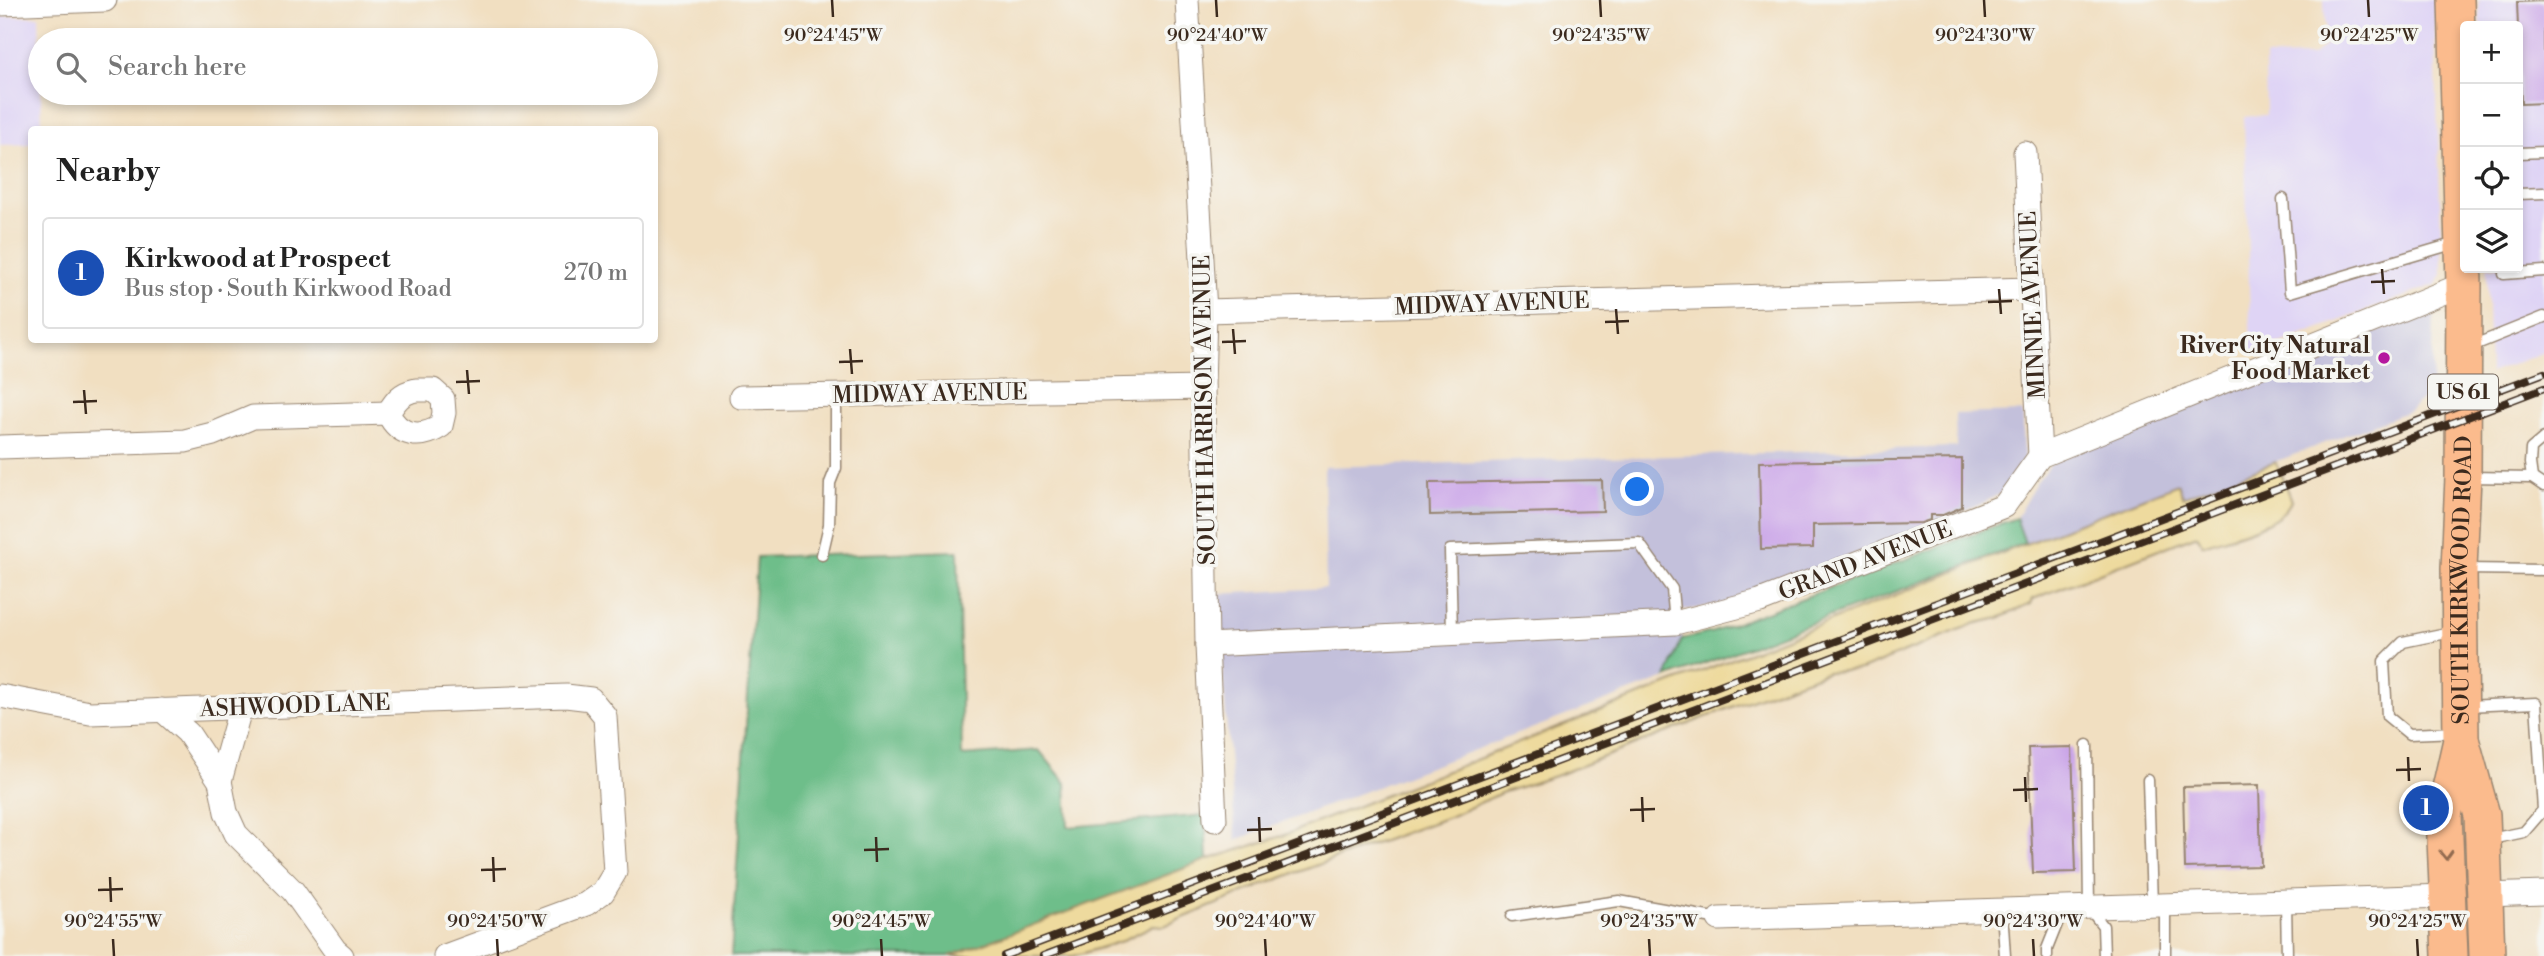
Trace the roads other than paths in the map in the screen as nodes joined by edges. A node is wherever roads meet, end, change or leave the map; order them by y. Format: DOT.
graph roads {
  1 [pos="105,0"];
  2 [pos="1187,0"];
  3 [pos="2456,0"];
  4 [pos="0,4"];
  5 [pos="2463,147"];
  6 [pos="2544,152"];
  7 [pos="2025,153"];
  8 [pos="2523,153"];
  9 [pos="2544,193"];
  10 [pos="2523,194"];
  11 [pos="2283,199"];
  12 [pos="2460,243"];
  13 [pos="2544,271"];
  14 [pos="2464,273"];
  15 [pos="2504,274"];
  16 [pos="2464,284"];
  17 [pos="2031,289"];
  18 [pos="1205,311"];
  19 [pos="2544,317"];
  20 [pos="2463,350"];
  21 [pos="1203,388"];
  22 [pos="836,395"];
  23 [pos="741,397"];
  24 [pos="388,413"];
  25 [pos="2544,438"];
  26 [pos="0,447"];
  27 [pos="2040,456"];
  28 [pos="2463,477"];
  29 [pos="2532,478"];
  30 [pos="2544,486"];
  31 [pos="822,555"];
  32 [pos="2459,569"];
  33 [pos="2544,570"];
  34 [pos="1675,623"];
  35 [pos="2459,631"];
  36 [pos="1452,633"];
  37 [pos="1207,645"];
  38 [pos="0,696"];
  39 [pos="241,706"];
  40 [pos="162,710"];
  41 [pos="2460,726"];
  42 [pos="2087,745"];
  43 [pos="2148,780"];
  44 [pos="220,781"];
  45 [pos="1215,820"];
  46 [pos="2483,841"];
  47 [pos="2544,893"];
  48 [pos="2466,896"];
  49 [pos="2286,902"];
  50 [pos="2158,905"];
  51 [pos="2063,908"];
  52 [pos="2089,908"];
  53 [pos="2002,910"];
  54 [pos="1512,916"];
  55 [pos="1718,919"];
  56 [pos="334,953"];
  57 [pos="446,956"];
  58 [pos="2006,956"];
  59 [pos="2047,956"];
  60 [pos="2104,956"];
  61 [pos="2165,956"];
  62 [pos="2287,956"];
  63 [pos="2450,956"];
  64 [pos="2487,956"];
  1 -- 4 [label="street"];
  2 -- 18 [label="street, SOUTH HARRISON AVENUE"];
  3 -- 5 [label="main road, SOUTH KIRKWOOD ROAD / US 61"];
  6 -- 8 [label="lane"];
  7 -- 17 [label="street, MINNIE AVENUE"];
  9 -- 10 [label="lane"];
  11 -- 12 [label="lane"];
  13 -- 15 [label="lane"];
  14 -- 16 [label="main road, SOUTH KIRKWOOD ROAD / US 61"];
  16 -- 20 [label="main road, SOUTH KIRKWOOD ROAD / US 61"];
  16 -- 27 [label="street"];
  17 -- 18 [label="street, MIDWAY AVENUE"];
  17 -- 27 [label="street, MINNIE AVENUE"];
  18 -- 21 [label="street, SOUTH HARRISON AVENUE"];
  19 -- 20 [label="lane"];
  20 -- 28 [label="main road, SOUTH KIRKWOOD ROAD / US 61"];
  21 -- 22 [label="street, MIDWAY AVENUE"];
  21 -- 37 [label="street, SOUTH HARRISON AVENUE"];
  22 -- 23 [label="street, MIDWAY AVENUE"];
  22 -- 31 [label="lane"];
  24 -- 26 [label="street"];
  25 -- 29 [label="lane"];
  27 -- 34 [label="street, GRAND AVENUE"];
  28 -- 29 [label="lane"];
  28 -- 32 [label="main road, SOUTH KIRKWOOD ROAD / US 61"];
  29 -- 30 [label="lane"];
  32 -- 33 [label="lane"];
  32 -- 35 [label="main road, SOUTH KIRKWOOD ROAD / US 61"];
  34 -- 36 [label="street, GRAND AVENUE"];
  34 -- 36 [label="lane"];
  35 -- 41 [label="main road, SOUTH KIRKWOOD ROAD / US 61"];
  35 -- 41 [label="lane"];
  36 -- 37 [label="street, GRAND AVENUE"];
  37 -- 45 [label="street, SOUTH HARRISON AVENUE"];
  38 -- 40 [label="street, ASHWOOD LANE"];
  39 -- 40 [label="street, ASHWOOD LANE"];
  39 -- 44 [label="street"];
  39 -- 57 [label="street, ASHWOOD LANE"];
  40 -- 44 [label="street"];
  41 -- 46 [label="main road, SOUTH KIRKWOOD ROAD / US 61"];
  41 -- 46 [label="lane"];
  41 -- 48 [label="main road, SOUTH KIRKWOOD ROAD / US 61, one-way"];
  42 -- 52 [label="lane"];
  43 -- 50 [label="lane"];
  44 -- 56 [label="street"];
  46 -- 48 [label="main road, SOUTH KIRKWOOD ROAD / US 61"];
  47 -- 48 [label="street"];
  48 -- 49 [label="street"];
  48 -- 63 [label="main road, SOUTH KIRKWOOD ROAD / US 61"];
  48 -- 64 [label="main road, SOUTH KIRKWOOD ROAD / US 61"];
  49 -- 50 [label="street"];
  49 -- 62 [label="lane"];
  50 -- 52 [label="street"];
  50 -- 61 [label="lane"];
  51 -- 52 [label="street"];
  51 -- 53 [label="street"];
  51 -- 59 [label="lane"];
  52 -- 60 [label="lane"];
  53 -- 55 [label="street"];
  53 -- 58 [label="lane"];
  54 -- 55 [label="lane"];
}
